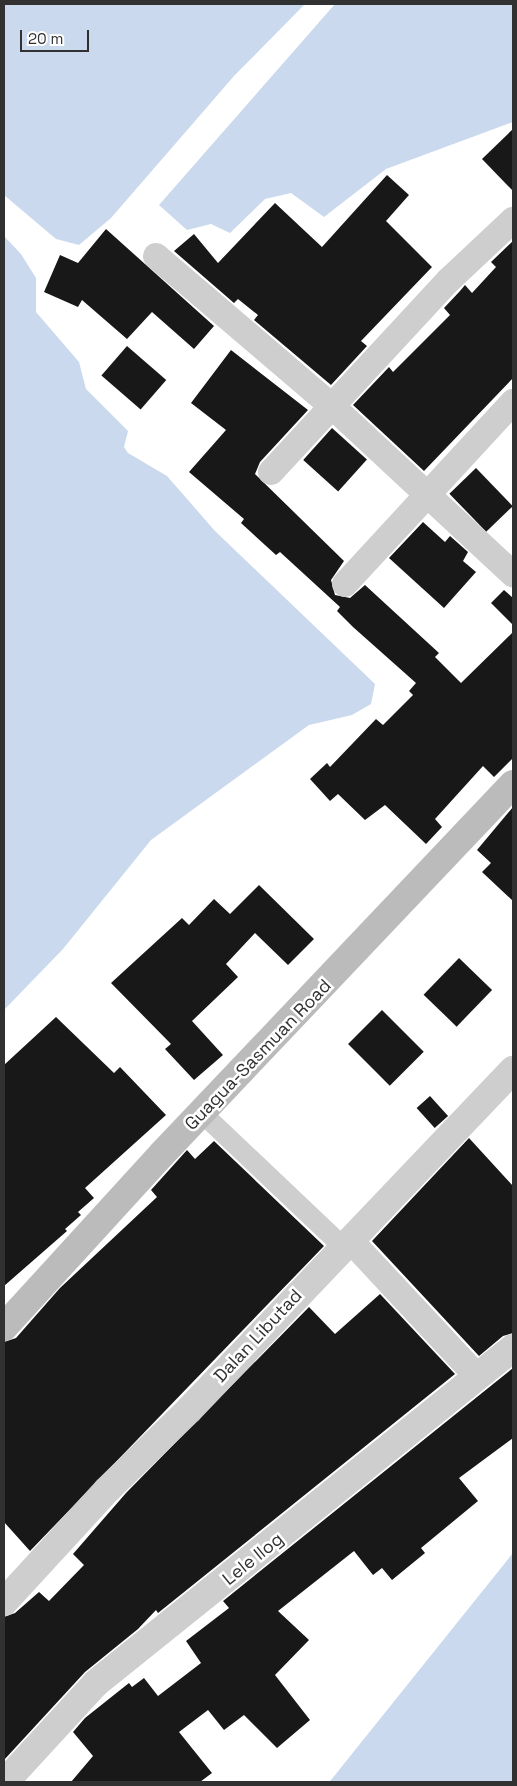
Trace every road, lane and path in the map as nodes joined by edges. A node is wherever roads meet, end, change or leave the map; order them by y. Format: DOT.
graph roads {
  1 [pos="513,220"];
  2 [pos="156,256"];
  3 [pos="513,402"];
  4 [pos="333,407"];
  5 [pos="271,472"];
  6 [pos="426,496"];
  7 [pos="513,574"];
  8 [pos="345,584"];
  9 [pos="513,784"];
  10 [pos="513,1070"];
  11 [pos="203,1114"];
  12 [pos="347,1244"];
  13 [pos="4,1327"];
  14 [pos="513,1348"];
  15 [pos="478,1376"];
  16 [pos="4,1602"];
  17 [pos="5,1782"];
  1 -- 4 [label="street"];
  2 -- 4 [label="street"];
  3 -- 6 [label="street"];
  4 -- 5 [label="street"];
  4 -- 6 [label="street"];
  6 -- 7 [label="street"];
  6 -- 8 [label="street"];
  9 -- 11 [label="main road, Guagua-Sasmuan Road"];
  10 -- 12 [label="street, Dalan Libutad"];
  11 -- 12 [label="street"];
  11 -- 13 [label="main road, Guagua-Sasmuan Road"];
  12 -- 15 [label="street"];
  12 -- 16 [label="street, Dalan Libutad"];
  14 -- 15 [label="street, Lele Ilog"];
  15 -- 17 [label="street, Lele Ilog"];
}
